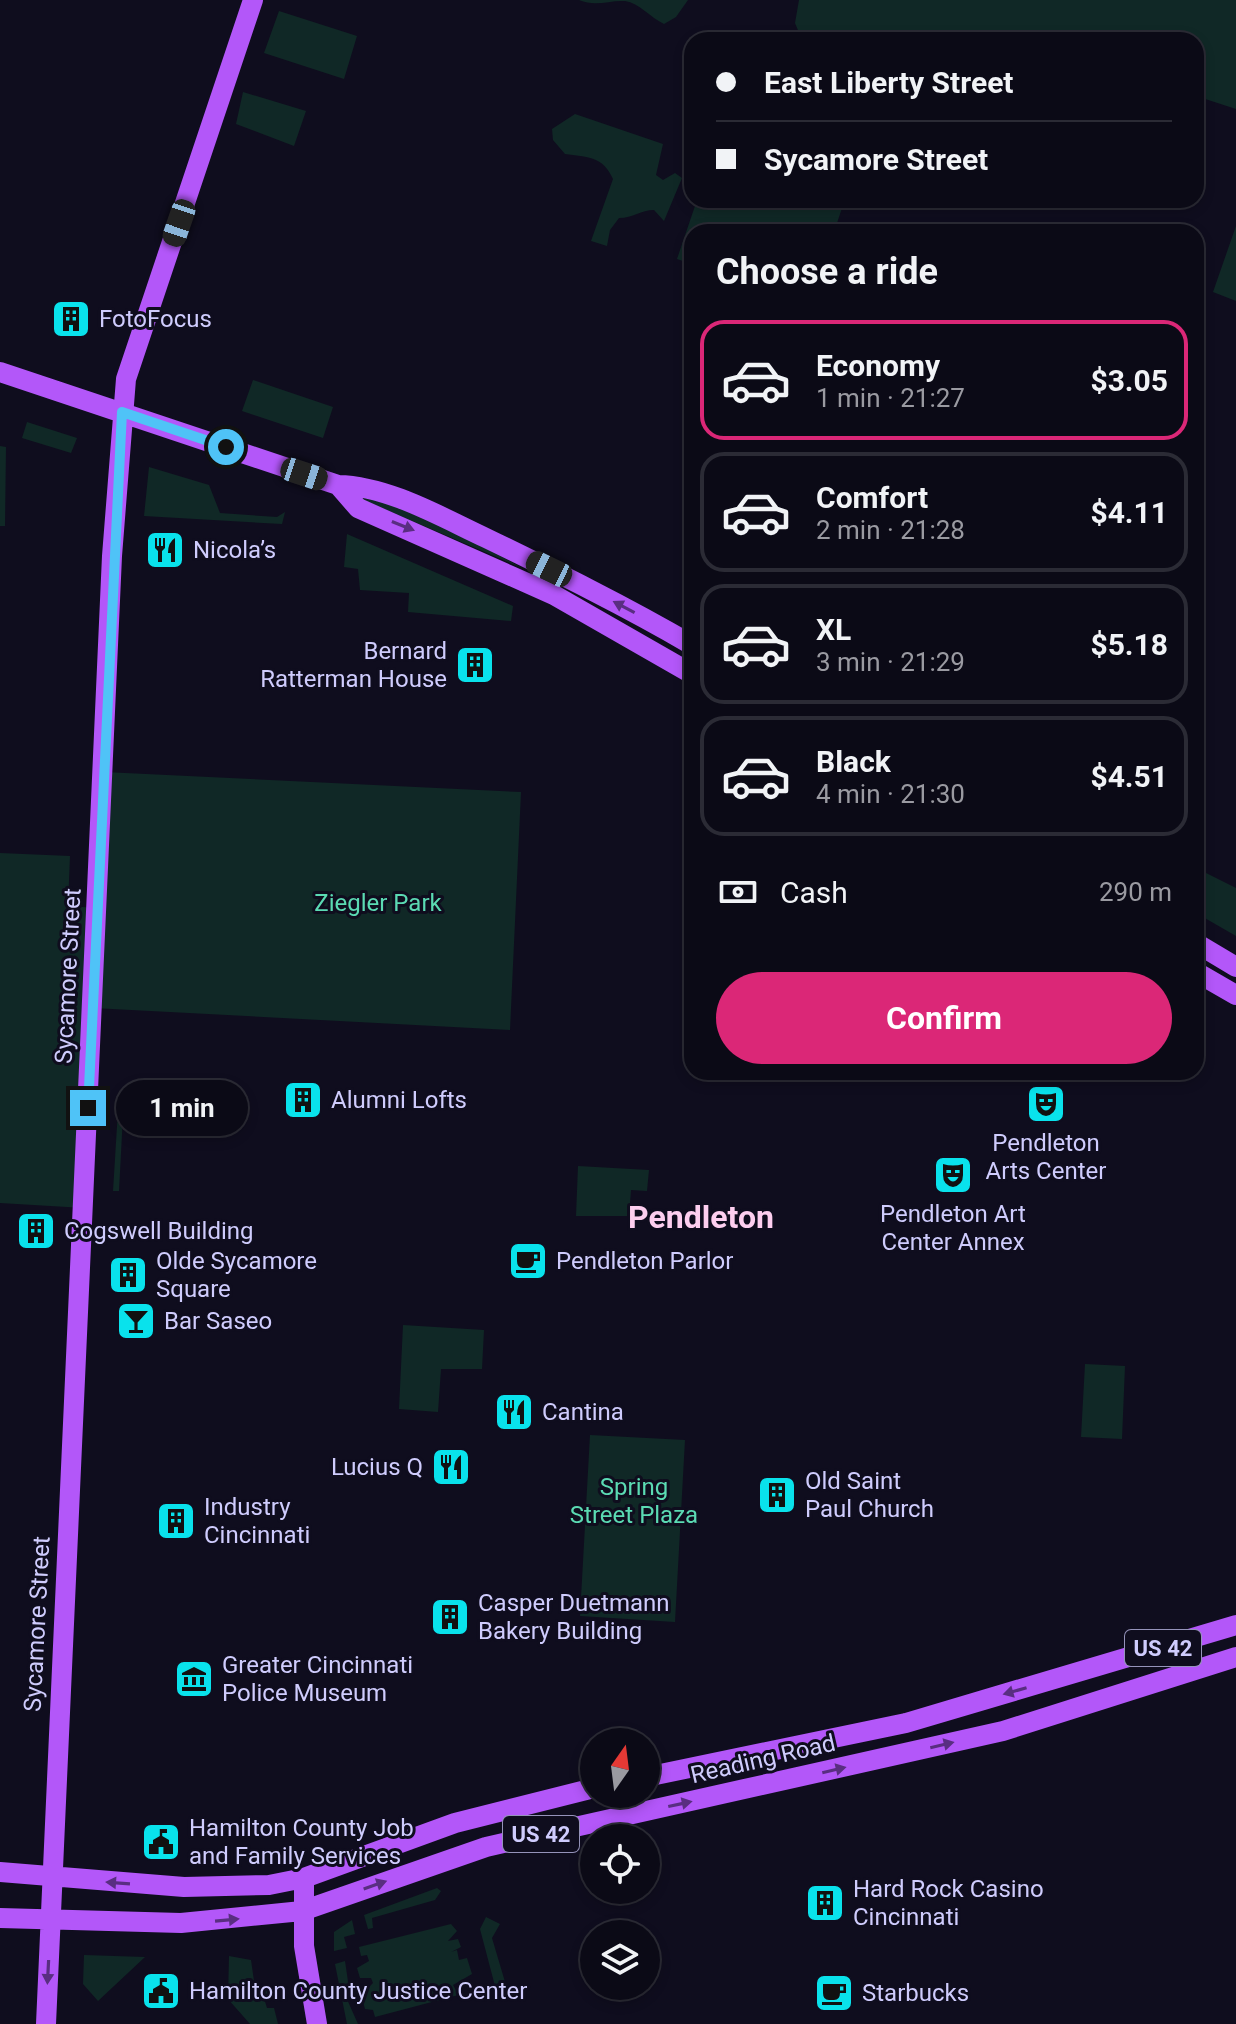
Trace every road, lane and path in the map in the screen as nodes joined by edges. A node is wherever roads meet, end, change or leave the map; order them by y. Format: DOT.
graph roads {
  1 [pos="253,0"];
  2 [pos="0,372"];
  3 [pos="122,412"];
  4 [pos="338,485"];
  5 [pos="684,641"];
  6 [pos="684,669"];
  7 [pos="1204,948"];
  8 [pos="1236,967"];
  9 [pos="1204,977"];
  10 [pos="1236,995"];
  11 [pos="1236,1625"];
  12 [pos="1236,1657"];
  13 [pos="660,1774"];
  14 [pos="580,1792"];
  15 [pos="0,1872"];
  16 [pos="53,1877"];
  17 [pos="304,1878"];
  18 [pos="302,1911"];
  19 [pos="0,1918"];
  20 [pos="51,1921"];
  21 [pos="46,2024"];
  22 [pos="317,2024"];
  1 -- 3 [label="main road, Sycamore Street"];
  2 -- 3 [label="main road"];
  3 -- 4 [label="main road"];
  3 -- 16 [label="main road, Sycamore Street"];
  5 -- 4 [label="main road, one-way"];
  4 -- 6 [label="main road, one-way"];
  7 -- 8 [label="main road"];
  9 -- 10 [label="main road"];
  11 -- 13 [label="main road, Reading Road / US 42, one-way"];
  18 -- 12 [label="main road, Reading Road / US 42, one-way"];
  14 -- 17 [label="main road, US 42"];
  15 -- 16 [label="main road, US 42"];
  17 -- 16 [label="main road, US 42, one-way"];
  16 -- 20 [label="main road, Sycamore Street"];
  17 -- 18 [label="main road"];
  20 -- 18 [label="main road, US 42, one-way"];
  18 -- 22 [label="main road"];
  19 -- 20 [label="main road, US 42"];
  20 -- 21 [label="main road, Sycamore Street, one-way"];
}
